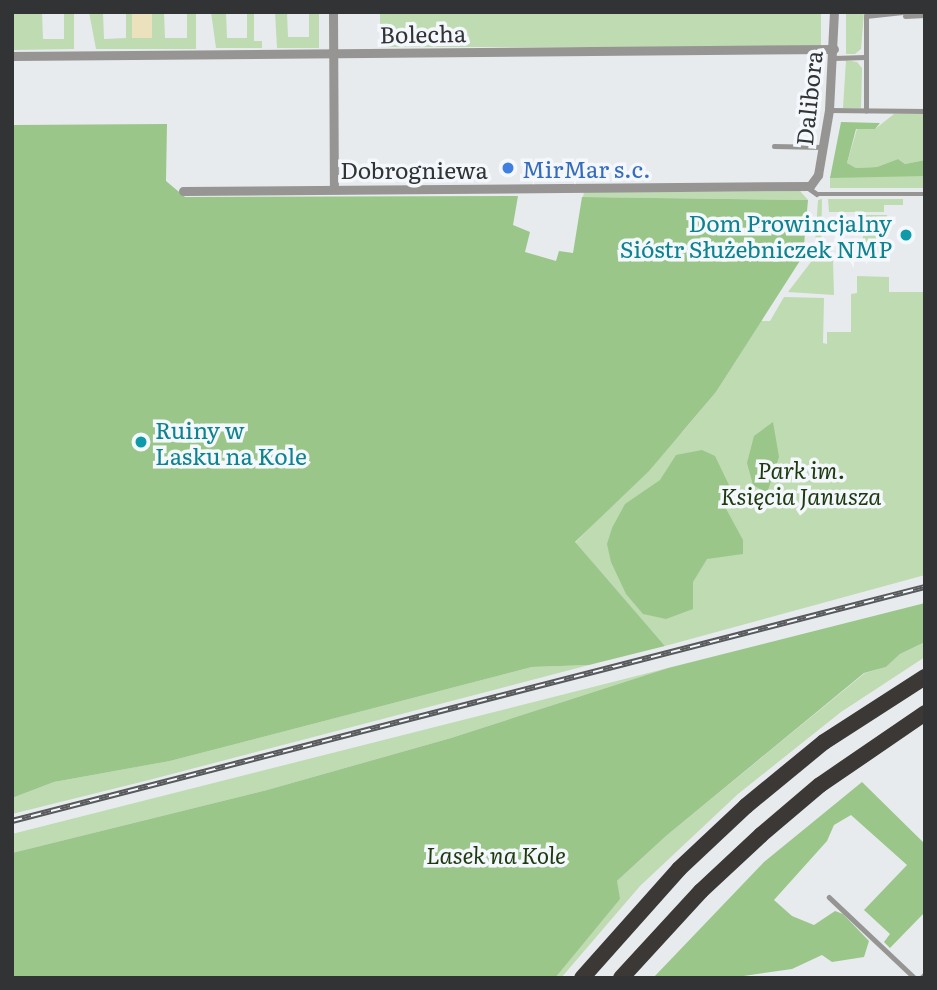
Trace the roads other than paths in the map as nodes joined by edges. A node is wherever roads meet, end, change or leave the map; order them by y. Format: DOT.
graph roads {
  1 [pos="333,12"];
  2 [pos="834,12"];
  3 [pos="905,14"];
  4 [pos="925,15"];
  5 [pos="333,54"];
  6 [pos="834,54"];
  7 [pos="12,56"];
  8 [pos="866,57"];
  9 [pos="829,110"];
  10 [pos="866,111"];
  11 [pos="925,111"];
  12 [pos="774,146"];
  13 [pos="824,147"];
  14 [pos="810,186"];
  15 [pos="334,189"];
  16 [pos="183,191"];
  17 [pos="925,194"];
  18 [pos="925,677"];
  19 [pos="925,713"];
  20 [pos="829,897"];
  21 [pos="925,974"];
  22 [pos="624,976"];
  23 [pos="582,978"];
  24 [pos="915,978"];
  25 [pos="921,978"];
  1 -- 5 [label="street"];
  2 -- 6 [label="street, Dalibora"];
  3 -- 4 [label="lane"];
  3 -- 8 [label="lane"];
  5 -- 6 [label="street, Bolecha"];
  5 -- 7 [label="street, Bolecha"];
  5 -- 15 [label="street"];
  6 -- 8 [label="lane"];
  6 -- 9 [label="street, Dalibora"];
  8 -- 10 [label="lane"];
  9 -- 10 [label="lane"];
  9 -- 13 [label="street, Dalibora"];
  10 -- 11 [label="lane"];
  12 -- 13 [label="lane"];
  13 -- 14 [label="street, Dalibora"];
  14 -- 15 [label="street, Dobrogniewa"];
  14 -- 17 [label="lane"];
  15 -- 16 [label="street, Dobrogniewa"];
  18 -- 23 [label="highway"];
  19 -- 22 [label="highway"];
  20 -- 24 [label="lane"];
  21 -- 25 [label="lane"];
}
